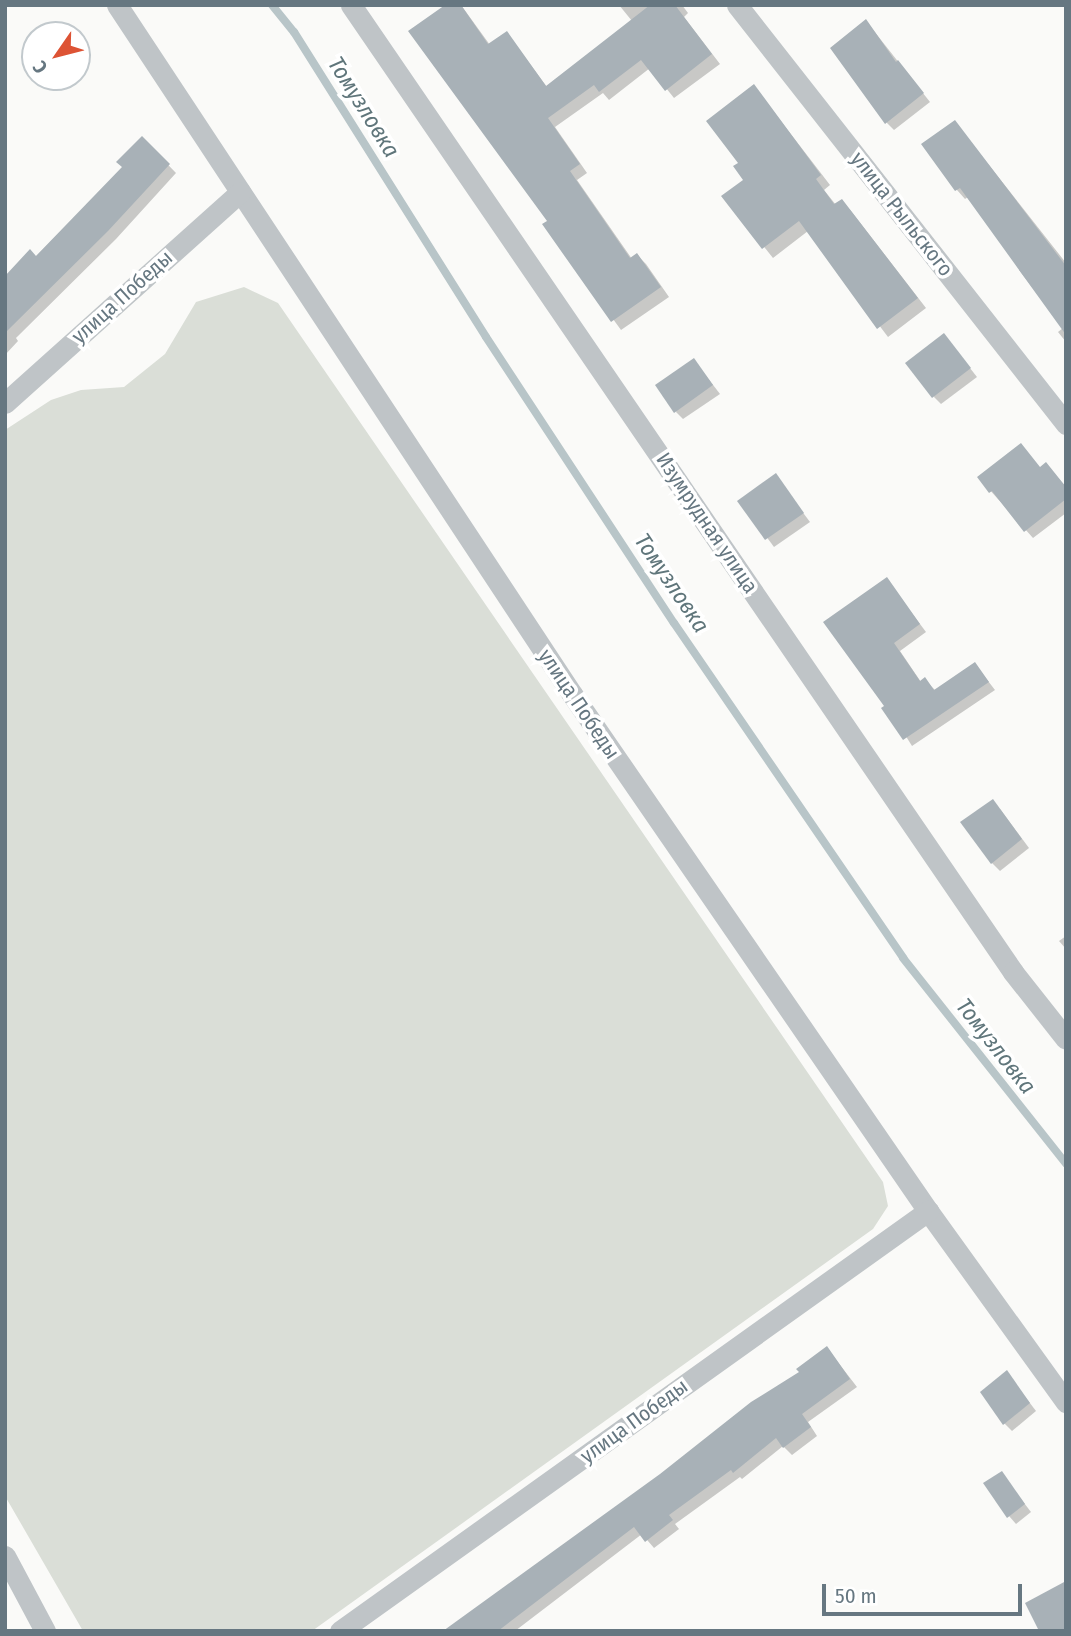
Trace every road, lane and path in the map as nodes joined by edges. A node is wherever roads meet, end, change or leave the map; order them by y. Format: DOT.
graph roads {
  1 [pos="117,5"];
  2 [pos="351,5"];
  3 [pos="737,5"];
  4 [pos="240,192"];
  5 [pos="5,403"];
  6 [pos="1066,424"];
  7 [pos="1066,1039"];
  8 [pos="928,1211"];
  9 [pos="1066,1402"];
  10 [pos="5,1556"];
  11 [pos="45,1631"];
  12 [pos="340,1631"];
  1 -- 4 [label="street, улица Победы"];
  2 -- 7 [label="street, Изумрудная улица"];
  3 -- 6 [label="street, улица Рыльского"];
  4 -- 5 [label="street, улица Победы"];
  4 -- 8 [label="street, улица Победы"];
  8 -- 9 [label="street, улица Победы"];
  8 -- 12 [label="street, улица Победы"];
  10 -- 11 [label="street"];
}
